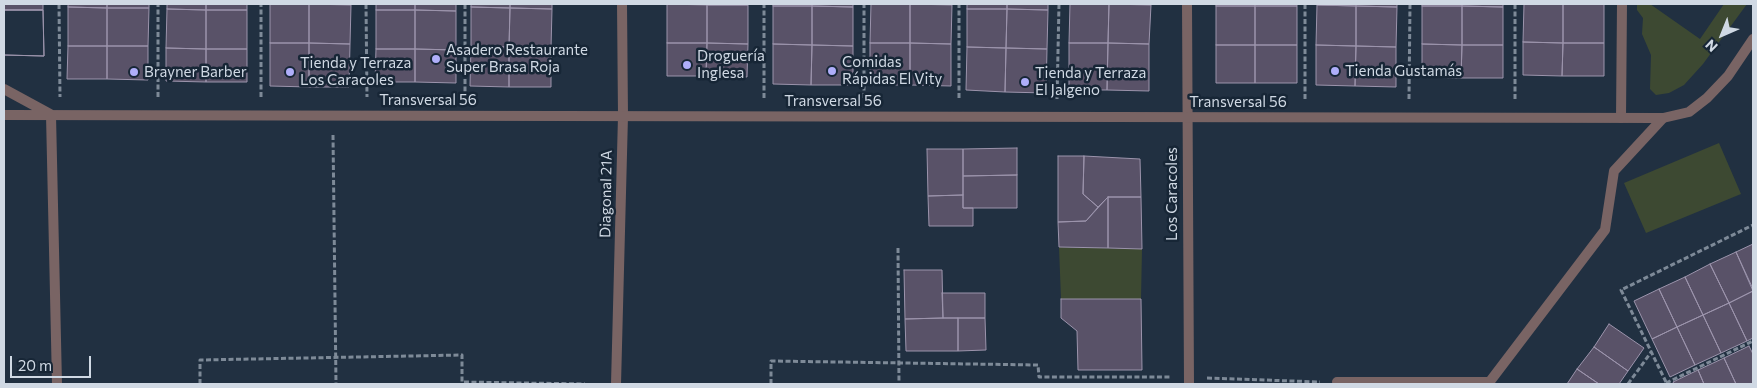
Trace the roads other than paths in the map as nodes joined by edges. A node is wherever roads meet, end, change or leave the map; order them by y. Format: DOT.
graph roads {
  1 [pos="622,4"];
  2 [pos="1187,4"];
  3 [pos="1622,4"];
  4 [pos="1753,39"];
  5 [pos="4,89"];
  6 [pos="4,115"];
  7 [pos="51,115"];
  8 [pos="623,116"];
  9 [pos="1187,117"];
  10 [pos="1621,118"];
  11 [pos="1663,118"];
  12 [pos="1189,381"];
  13 [pos="1337,382"];
  14 [pos="1489,383"];
  15 [pos="58,384"];
  16 [pos="616,384"];
  1 -- 8 [label="street, Diagonal 21A"];
  2 -- 9 [label="street, Los Caracoles"];
  3 -- 10 [label="street"];
  4 -- 11 [label="street, Transversal 56"];
  5 -- 7 [label="street"];
  6 -- 7 [label="street, Transversal 56"];
  7 -- 8 [label="street, Transversal 56"];
  7 -- 15 [label="street"];
  8 -- 9 [label="street, Transversal 56"];
  8 -- 16 [label="street, Diagonal 21A"];
  9 -- 10 [label="street, Transversal 56"];
  9 -- 12 [label="street, Los Caracoles"];
  10 -- 11 [label="street, Transversal 56"];
  11 -- 14 [label="street"];
  13 -- 14 [label="street"];
}
